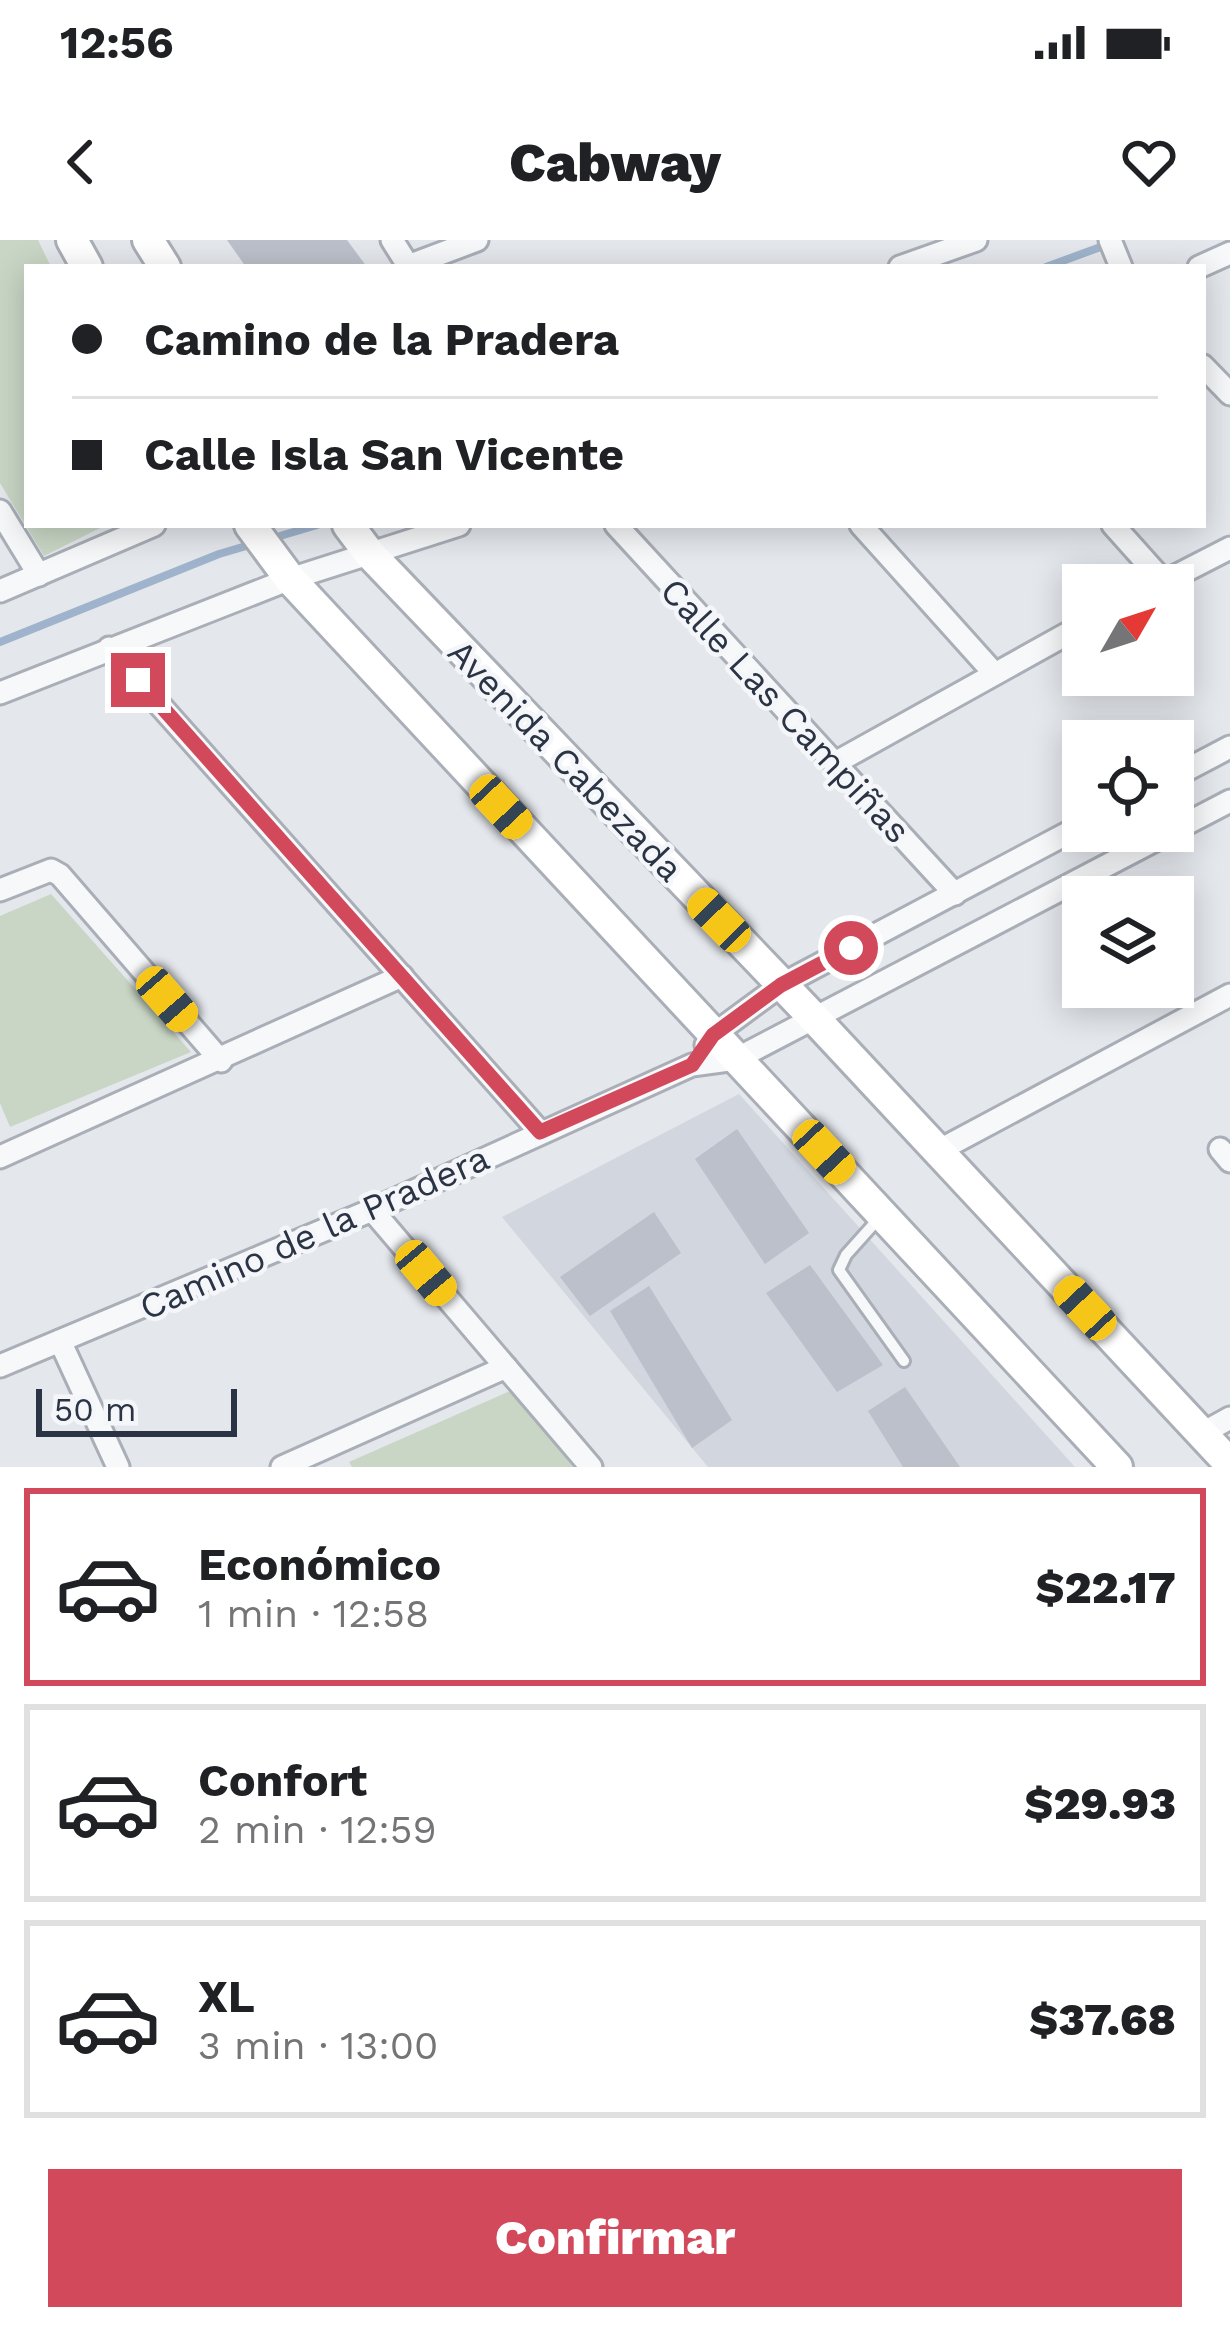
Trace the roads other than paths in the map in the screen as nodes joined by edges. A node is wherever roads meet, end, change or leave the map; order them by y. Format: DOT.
graph roads {
  1 [pos="477,240"];
  2 [pos="976,240"];
  3 [pos="417,264"];
  4 [pos="908,264"];
  5 [pos="1206,369"];
  6 [pos="1230,394"];
  7 [pos="0,512"];
  8 [pos="147,528"];
  9 [pos="252,528"];
  10 [pos="437,528"];
  11 [pos="619,528"];
  12 [pos="864,528"];
  13 [pos="1115,528"];
  14 [pos="358,539"];
  15 [pos="1230,548"];
  16 [pos="1145,564"];
  17 [pos="1194,567"];
  18 [pos="283,571"];
  19 [pos="39,575"];
  20 [pos="0,591"];
  21 [pos="1062,636"];
  22 [pos="109,647"];
  23 [pos="993,672"];
  24 [pos="0,693"];
  25 [pos="1230,747"];
  26 [pos="835,763"];
  27 [pos="1194,766"];
  28 [pos="1230,801"];
  29 [pos="1062,837"];
  30 [pos="0,890"];
  31 [pos="955,894"];
  32 [pos="402,976"];
  33 [pos="781,985"];
  34 [pos="1230,995"];
  35 [pos="814,1018"];
  36 [pos="713,1035"];
  37 [pos="736,1059"];
  38 [pos="221,1061"];
  39 [pos="692,1065"];
  40 [pos="540,1132"];
  41 [pos="938,1151"];
  42 [pos="0,1157"];
  43 [pos="372,1210"];
  44 [pos="883,1214"];
  45 [pos="60,1341"];
  46 [pos="904,1361"];
  47 [pos="0,1366"];
  48 [pos="506,1366"];
  49 [pos="1216,1425"];
  50 [pos="324,1459"];
  51 [pos="1230,1464"];
  52 [pos="118,1467"];
  53 [pos="282,1467"];
  54 [pos="591,1467"];
  55 [pos="1117,1467"];
  1 -- 3 [label="street"];
  2 -- 4 [label="street"];
  5 -- 6 [label="street"];
  7 -- 19 [label="street"];
  8 -- 19 [label="street"];
  9 -- 18 [label="main road"];
  10 -- 14 [label="street"];
  11 -- 26 [label="street, Calle Las Campiñas"];
  12 -- 23 [label="street"];
  13 -- 16 [label="street"];
  14 -- 18 [label="street"];
  14 -- 33 [label="main road, Avenida Cabezada"];
  15 -- 17 [label="street"];
  18 -- 22 [label="street"];
  18 -- 36 [label="main road"];
  19 -- 20 [label="street"];
  21 -- 23 [label="street"];
  22 -- 24 [label="street"];
  22 -- 32 [label="street"];
  23 -- 26 [label="street"];
  25 -- 27 [label="street"];
  26 -- 31 [label="street, Calle Las Campiñas"];
  28 -- 35 [label="street, Camino de la Pradera"];
  29 -- 31 [label="street"];
  30 -- 38 [label="street"];
  31 -- 33 [label="street"];
  32 -- 38 [label="street"];
  32 -- 40 [label="street"];
  33 -- 35 [label="main road, Avenida Cabezada"];
  33 -- 36 [label="street"];
  34 -- 41 [label="street"];
  35 -- 37 [label="street, Camino de la Pradera"];
  35 -- 41 [label="main road, Avenida Cabezada"];
  36 -- 37 [label="main road"];
  36 -- 39 [label="street"];
  37 -- 39 [label="street, Camino de la Pradera"];
  37 -- 44 [label="main road"];
  38 -- 42 [label="street"];
  39 -- 40 [label="street, Camino de la Pradera"];
  40 -- 43 [label="street, Camino de la Pradera"];
  41 -- 49 [label="main road, Avenida Cabezada"];
  43 -- 45 [label="street, Camino de la Pradera"];
  43 -- 48 [label="street"];
  44 -- 46 [label="lane"];
  44 -- 55 [label="main road"];
  45 -- 47 [label="street, Camino de la Pradera"];
  45 -- 52 [label="street"];
  48 -- 50 [label="street"];
  48 -- 54 [label="street"];
  49 -- 51 [label="main road, Avenida Cabezada"];
  50 -- 53 [label="street"];
}
